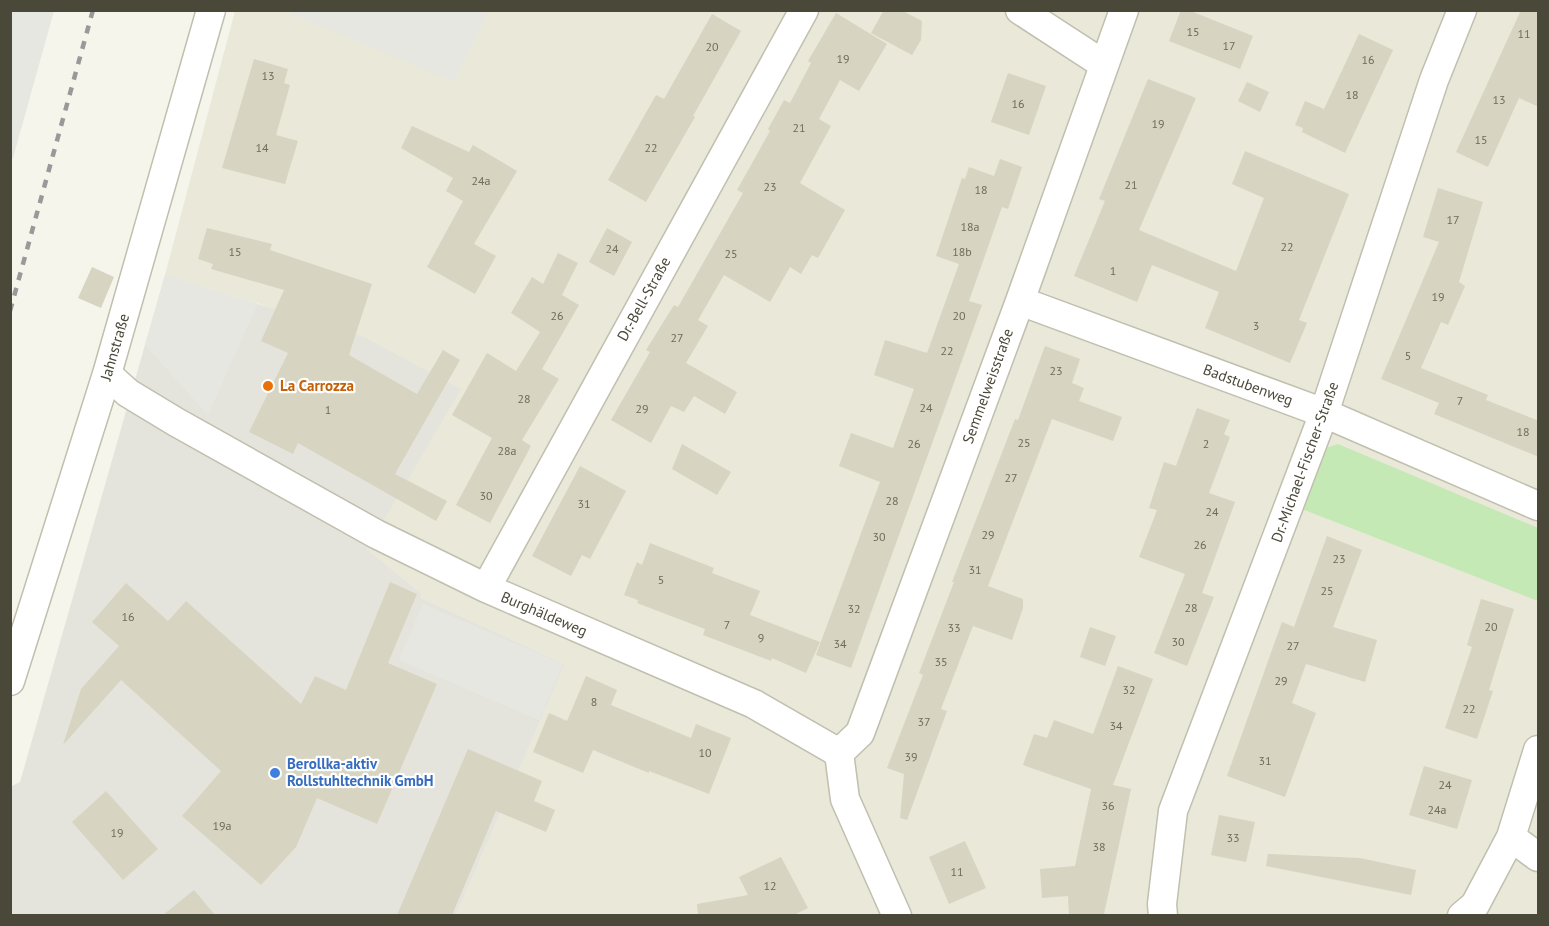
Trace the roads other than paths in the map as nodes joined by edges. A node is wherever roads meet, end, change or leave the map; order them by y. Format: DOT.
graph roads {
  1 [pos="211,10"];
  2 [pos="804,10"];
  3 [pos="1020,10"];
  4 [pos="1124,10"];
  5 [pos="1462,10"];
  6 [pos="1103,64"];
  7 [pos="1020,301"];
  8 [pos="107,374"];
  9 [pos="1324,413"];
  10 [pos="1539,506"];
  11 [pos="486,588"];
  12 [pos="10,681"];
  13 [pos="1539,750"];
  14 [pos="838,753"];
  15 [pos="1511,837"];
  16 [pos="1539,857"];
  17 [pos="897,915"];
  18 [pos="1164,915"];
  19 [pos="1462,915"];
  1 -- 8 [label="street, Jahnstraße"];
  2 -- 11 [label="street, Dr.-Bell-Straße"];
  3 -- 6 [label="street"];
  4 -- 6 [label="street, Semmelweisstraße"];
  5 -- 9 [label="street, Dr.-Michael-Fischer-Straße"];
  6 -- 7 [label="street, Semmelweisstraße"];
  7 -- 9 [label="street, Badstubenweg"];
  7 -- 14 [label="street, Semmelweisstraße"];
  8 -- 11 [label="street, Burghäldeweg"];
  8 -- 12 [label="street, Jahnstraße"];
  9 -- 10 [label="street, Badstubenweg"];
  9 -- 18 [label="street, Dr.-Michael-Fischer-Straße"];
  11 -- 14 [label="street, Burghäldeweg"];
  13 -- 15 [label="street"];
  14 -- 17 [label="street"];
  15 -- 16 [label="street"];
  15 -- 19 [label="street"];
}
